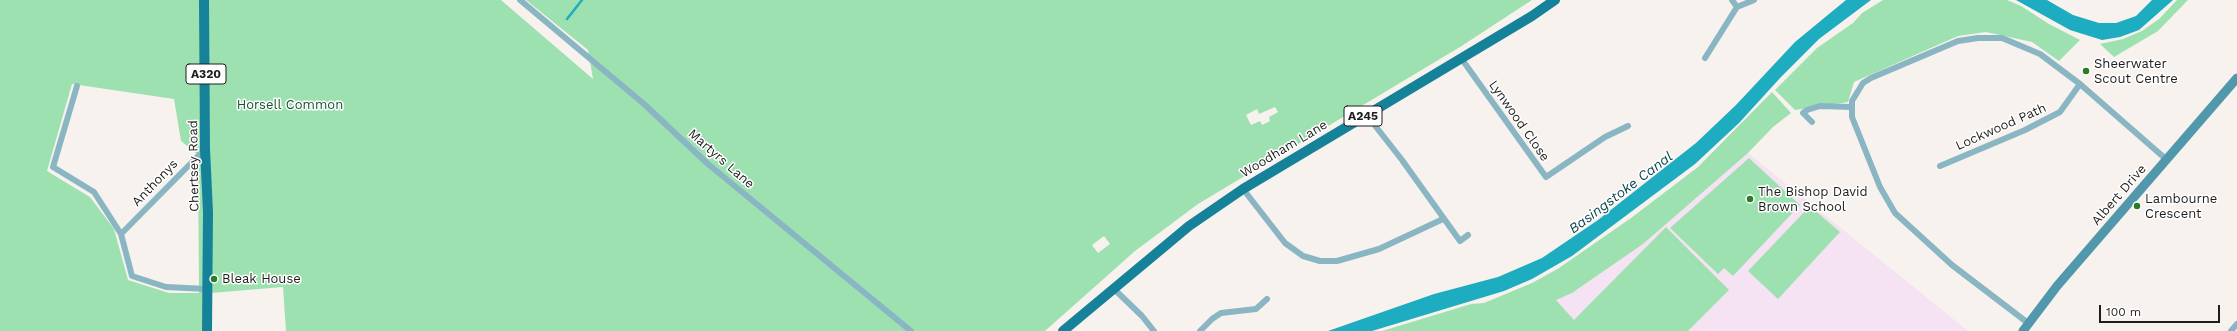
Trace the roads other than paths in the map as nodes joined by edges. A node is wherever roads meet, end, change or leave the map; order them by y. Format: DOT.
graph roads {
  1 [pos="204,0"];
  2 [pos="520,0"];
  3 [pos="1555,0"];
  4 [pos="1732,0"];
  5 [pos="1754,0"];
  6 [pos="1737,7"];
  7 [pos="1461,58"];
  8 [pos="1705,58"];
  9 [pos="2237,78"];
  10 [pos="2080,84"];
  11 [pos="77,86"];
  12 [pos="1852,107"];
  13 [pos="1366,114"];
  14 [pos="1812,122"];
  15 [pos="1628,126"];
  16 [pos="205,148"];
  17 [pos="2167,160"];
  18 [pos="1940,166"];
  19 [pos="1243,189"];
  20 [pos="1443,219"];
  21 [pos="121,234"];
  22 [pos="1468,235"];
  23 [pos="207,288"];
  24 [pos="1113,288"];
  25 [pos="1267,299"];
  26 [pos="2237,324"];
  27 [pos="2026,327"];
  28 [pos="207,331"];
  29 [pos="911,331"];
  30 [pos="1063,331"];
  31 [pos="1154,331"];
  32 [pos="1200,331"];
  33 [pos="2231,331"];
  1 -- 16 [label="main road, Chertsey Road / A320"];
  2 -- 29 [label="street, Martyrs Lane"];
  3 -- 7 [label="main road, Woodham Lane / A245"];
  4 -- 6 [label="street"];
  5 -- 6 [label="street"];
  6 -- 8 [label="street"];
  7 -- 13 [label="main road, Woodham Lane / A245"];
  7 -- 15 [label="street, Lynwood Close"];
  9 -- 17 [label="street, Albert Drive"];
  10 -- 12 [label="street"];
  10 -- 17 [label="street"];
  10 -- 18 [label="street, Lockwood Path"];
  11 -- 21 [label="street"];
  12 -- 14 [label="street"];
  12 -- 27 [label="street"];
  13 -- 19 [label="main road, Woodham Lane / A245"];
  13 -- 20 [label="street"];
  16 -- 21 [label="street, Anthonys"];
  16 -- 23 [label="main road, Chertsey Road / A320"];
  17 -- 27 [label="street, Albert Drive"];
  19 -- 20 [label="street"];
  19 -- 24 [label="main road, Woodham Lane / A245"];
  20 -- 22 [label="street"];
  21 -- 23 [label="street"];
  23 -- 28 [label="main road, Chertsey Road / A320"];
  24 -- 30 [label="main road, Woodham Lane / A245"];
  24 -- 31 [label="street"];
  25 -- 32 [label="street"];
  26 -- 33 [label="street"];
}
